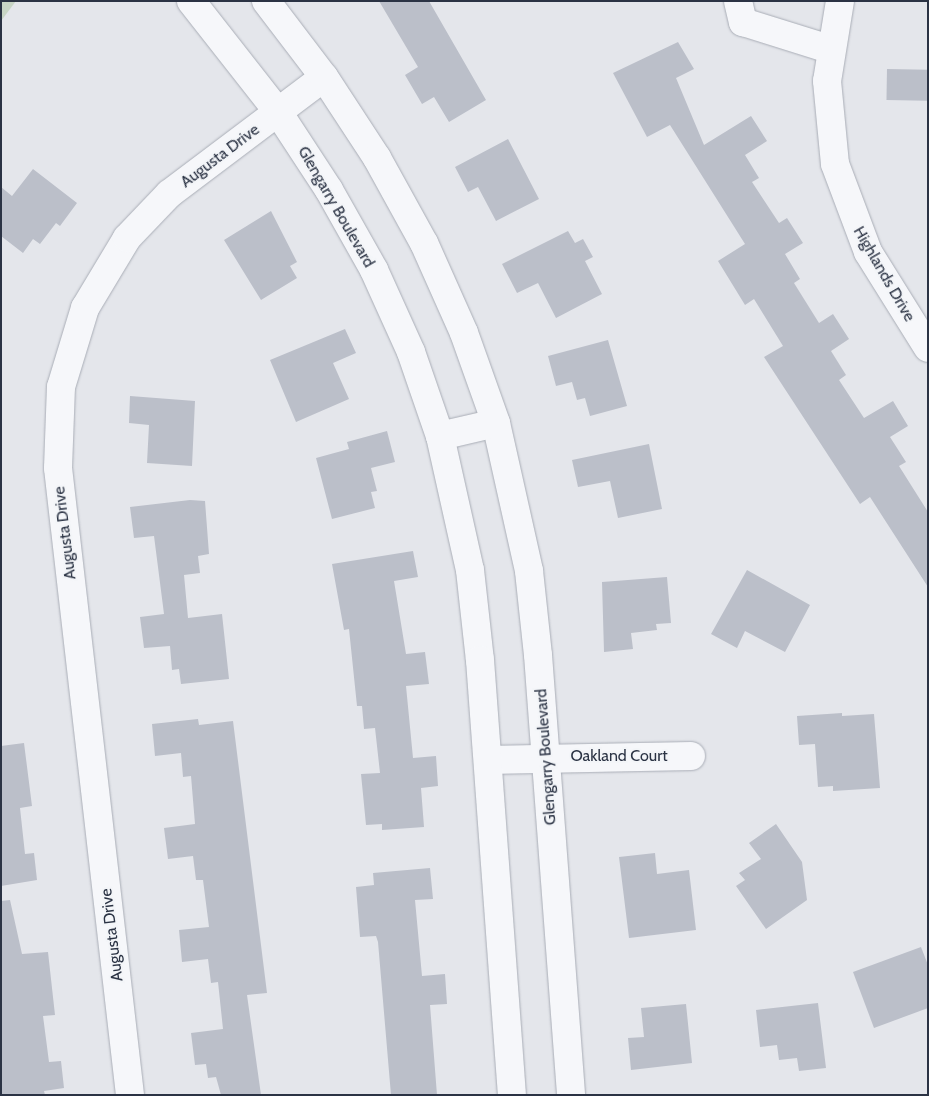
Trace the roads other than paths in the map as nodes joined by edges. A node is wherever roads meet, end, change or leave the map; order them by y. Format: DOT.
graph roads {
  1 [pos="192,1"];
  2 [pos="266,1"];
  3 [pos="738,1"];
  4 [pos="840,1"];
  5 [pos="830,49"];
  6 [pos="324,77"];
  7 [pos="278,112"];
  8 [pos="927,344"];
  9 [pos="496,423"];
  10 [pos="440,436"];
  11 [pos="546,756"];
  12 [pos="691,756"];
  13 [pos="488,760"];
  14 [pos="130,1095"];
  15 [pos="512,1095"];
  16 [pos="572,1095"];
  1 -- 7 [label="street, Glengarry Boulevard"];
  2 -- 6 [label="street, Glengarry Boulevard"];
  3 -- 5 [label="street"];
  4 -- 5 [label="street, Highlands Drive"];
  5 -- 8 [label="street, Highlands Drive"];
  6 -- 7 [label="street, Augusta Drive"];
  6 -- 9 [label="street, Glengarry Boulevard"];
  7 -- 10 [label="street, Glengarry Boulevard"];
  7 -- 14 [label="street, Augusta Drive"];
  9 -- 10 [label="street"];
  9 -- 11 [label="street, Glengarry Boulevard"];
  10 -- 13 [label="street, Glengarry Boulevard"];
  11 -- 12 [label="street, Oakland Court"];
  11 -- 13 [label="street, Oakland Court"];
  11 -- 16 [label="street, Glengarry Boulevard"];
  13 -- 15 [label="street, Glengarry Boulevard"];
}
